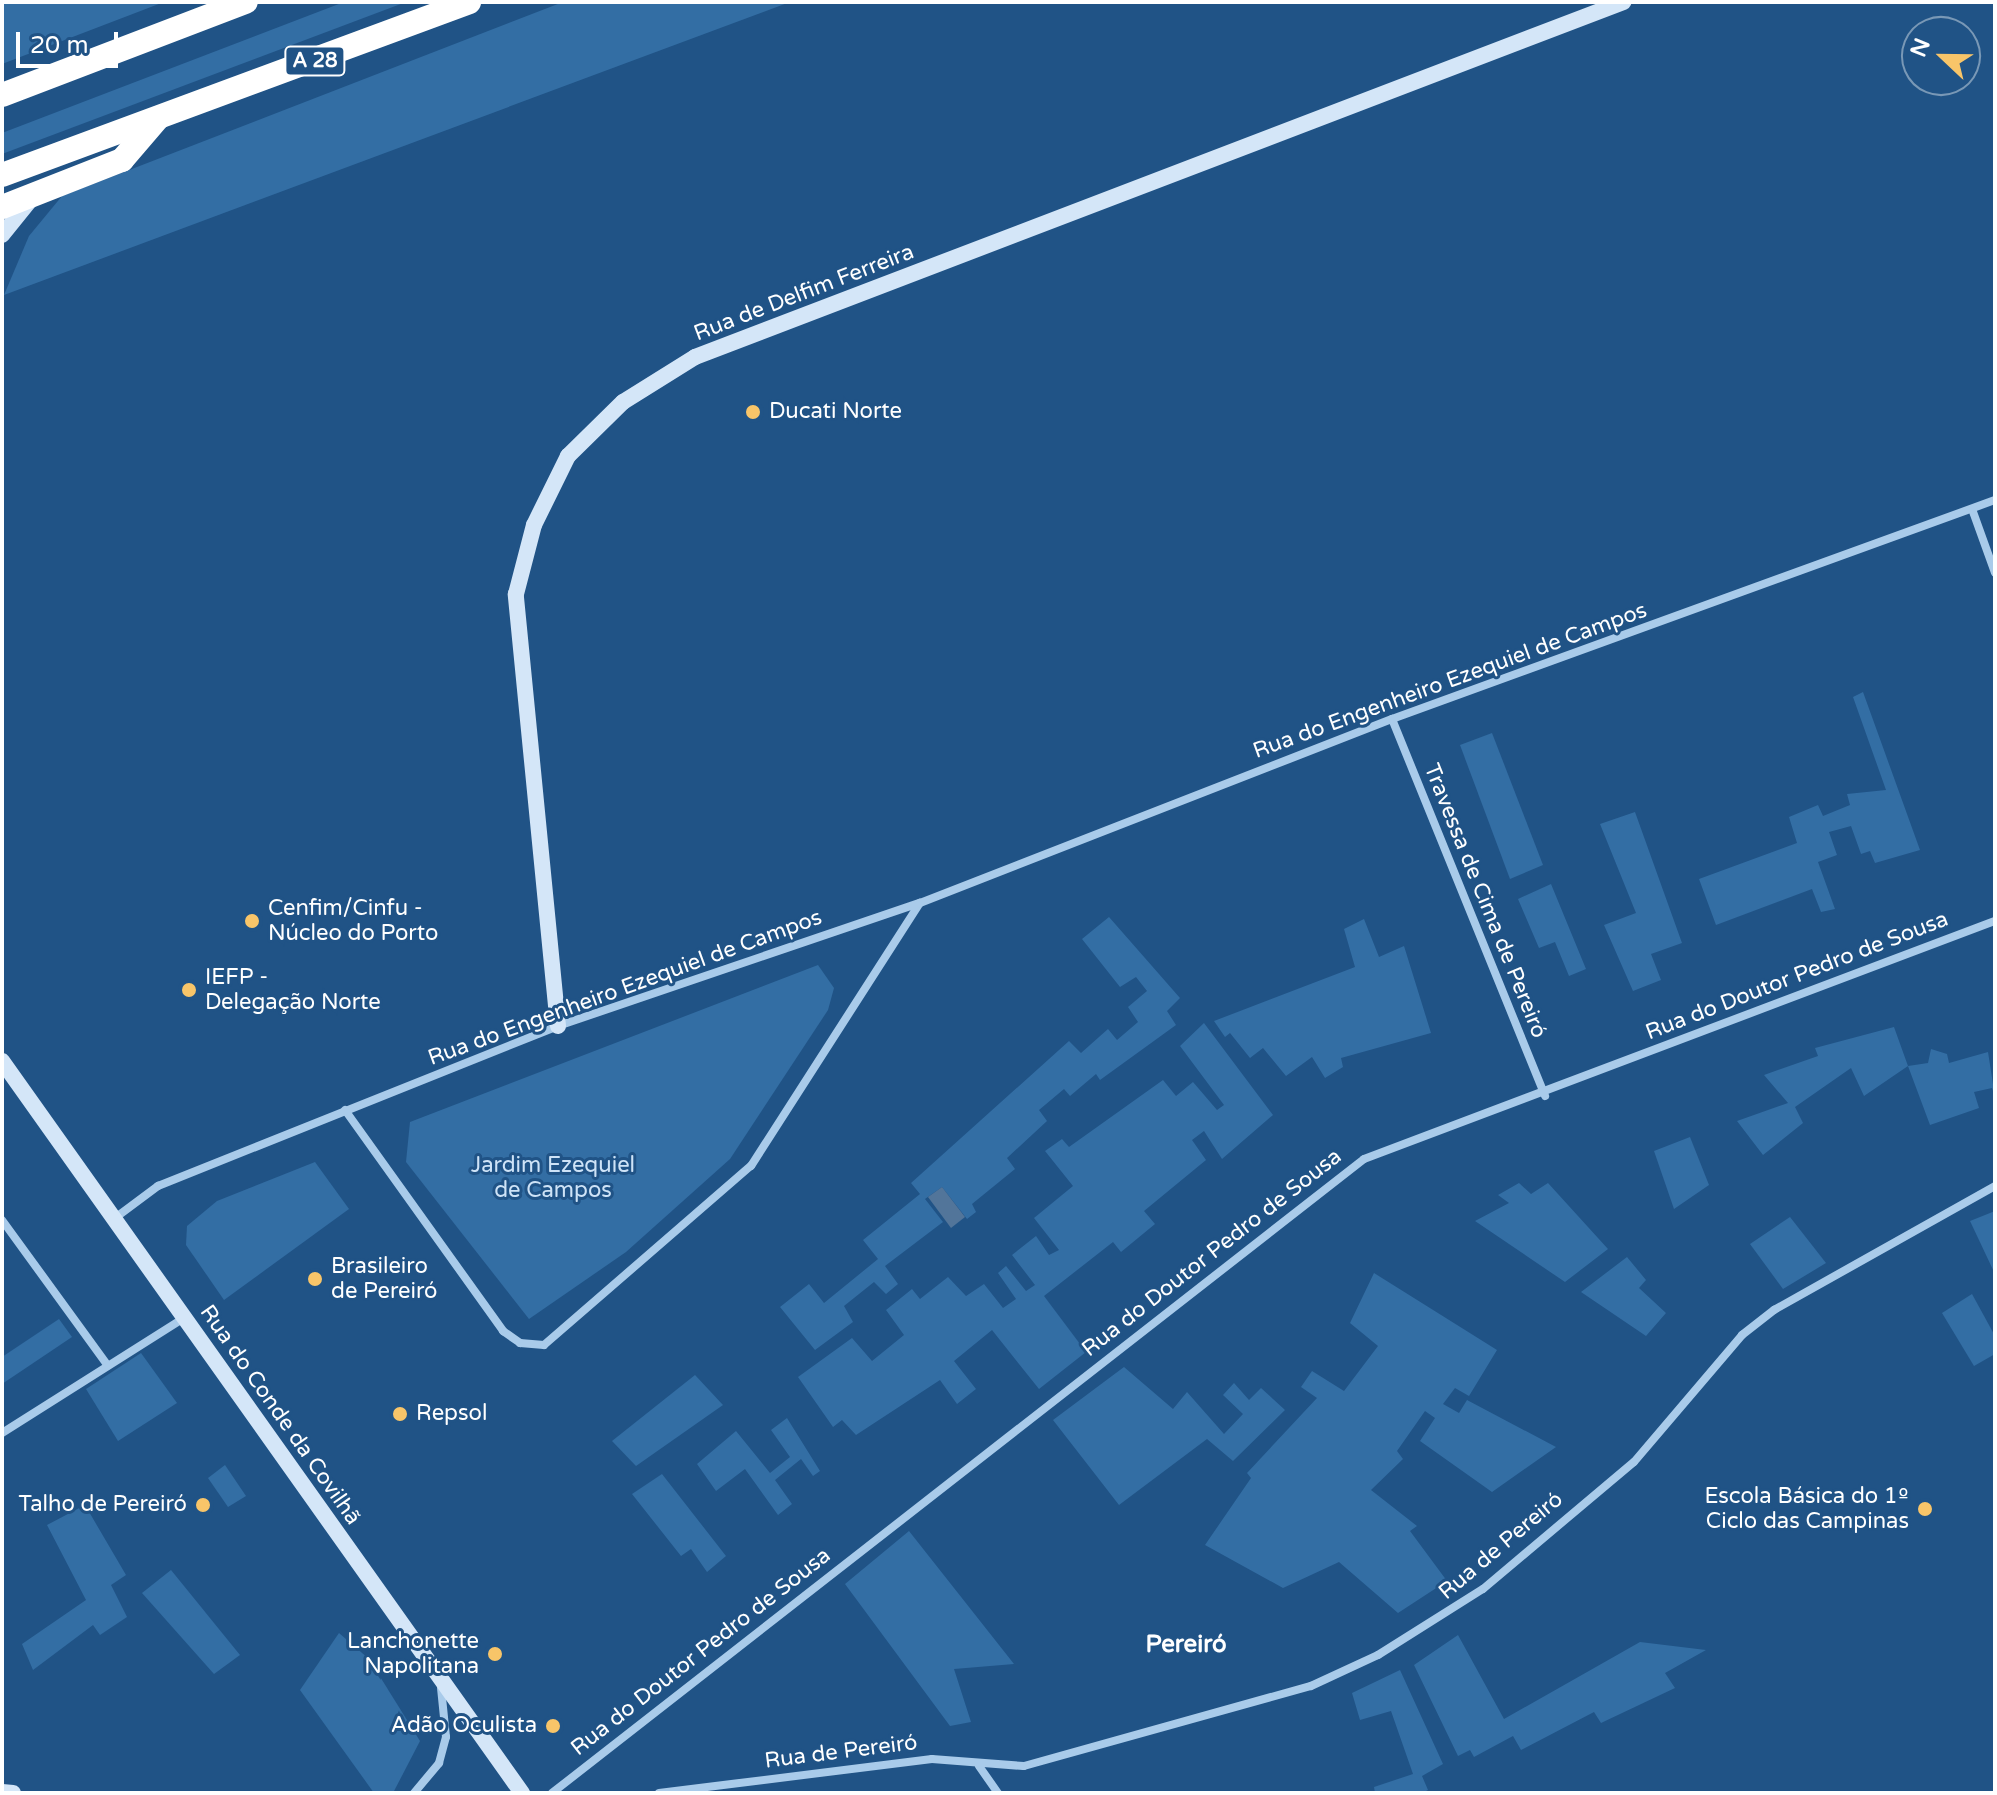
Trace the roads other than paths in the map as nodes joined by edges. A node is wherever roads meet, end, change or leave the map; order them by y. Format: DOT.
graph roads {
  1 [pos="246,2"];
  2 [pos="469,2"];
  3 [pos="1623,2"];
  4 [pos="2,95"];
  5 [pos="160,116"];
  6 [pos="2,175"];
  7 [pos="36,195"];
  8 [pos="2,207"];
  9 [pos="2,235"];
  10 [pos="1995,500"];
  11 [pos="1972,509"];
  12 [pos="1995,573"];
  13 [pos="1392,719"];
  14 [pos="920,903"];
  15 [pos="1995,921"];
  16 [pos="558,1026"];
  17 [pos="2,1061"];
  18 [pos="1545,1096"];
  19 [pos="345,1110"];
  20 [pos="1995,1186"];
  21 [pos="115,1218"];
  22 [pos="2,1220"];
  23 [pos="185,1317"];
  24 [pos="108,1366"];
  25 [pos="2,1433"];
  26 [pos="436,1674"];
  27 [pos="979,1766"];
  28 [pos="2,1792"];
  29 [pos="13,1793"];
  30 [pos="414,1793"];
  31 [pos="522,1793"];
  32 [pos="552,1793"];
  33 [pos="659,1793"];
  34 [pos="998,1793"];
  1 -- 4 [label="highway"];
  2 -- 5 [label="highway, A 28"];
  3 -- 16 [label="street, Rua de Delfim Ferreira"];
  5 -- 6 [label="highway, A 28"];
  5 -- 7 [label="highway"];
  7 -- 8 [label="highway"];
  7 -- 9 [label="street"];
  10 -- 11 [label="street, Rua do Engenheiro Ezequiel de Campos"];
  11 -- 12 [label="street"];
  11 -- 13 [label="street, Rua do Engenheiro Ezequiel de Campos"];
  13 -- 14 [label="street, Rua do Engenheiro Ezequiel de Campos"];
  13 -- 18 [label="street, Travessa de Cima de Pereiró"];
  14 -- 16 [label="street, Rua do Engenheiro Ezequiel de Campos"];
  14 -- 19 [label="street"];
  15 -- 18 [label="street, Rua do Doutor Pedro de Sousa"];
  16 -- 19 [label="street, Rua do Engenheiro Ezequiel de Campos"];
  17 -- 21 [label="street, Rua do Conde da Covilhã"];
  18 -- 32 [label="street, Rua do Doutor Pedro de Sousa"];
  19 -- 21 [label="street, Rua do Engenheiro Ezequiel de Campos"];
  20 -- 27 [label="street, Rua de Pereiró"];
  21 -- 23 [label="street, Rua do Conde da Covilhã"];
  22 -- 24 [label="street"];
  23 -- 24 [label="street"];
  23 -- 26 [label="street, Rua do Conde da Covilhã"];
  24 -- 25 [label="street"];
  26 -- 30 [label="street"];
  26 -- 31 [label="street, Rua do Conde da Covilhã"];
  27 -- 33 [label="street, Rua de Pereiró"];
  27 -- 34 [label="street"];
  28 -- 29 [label="street"];
}
